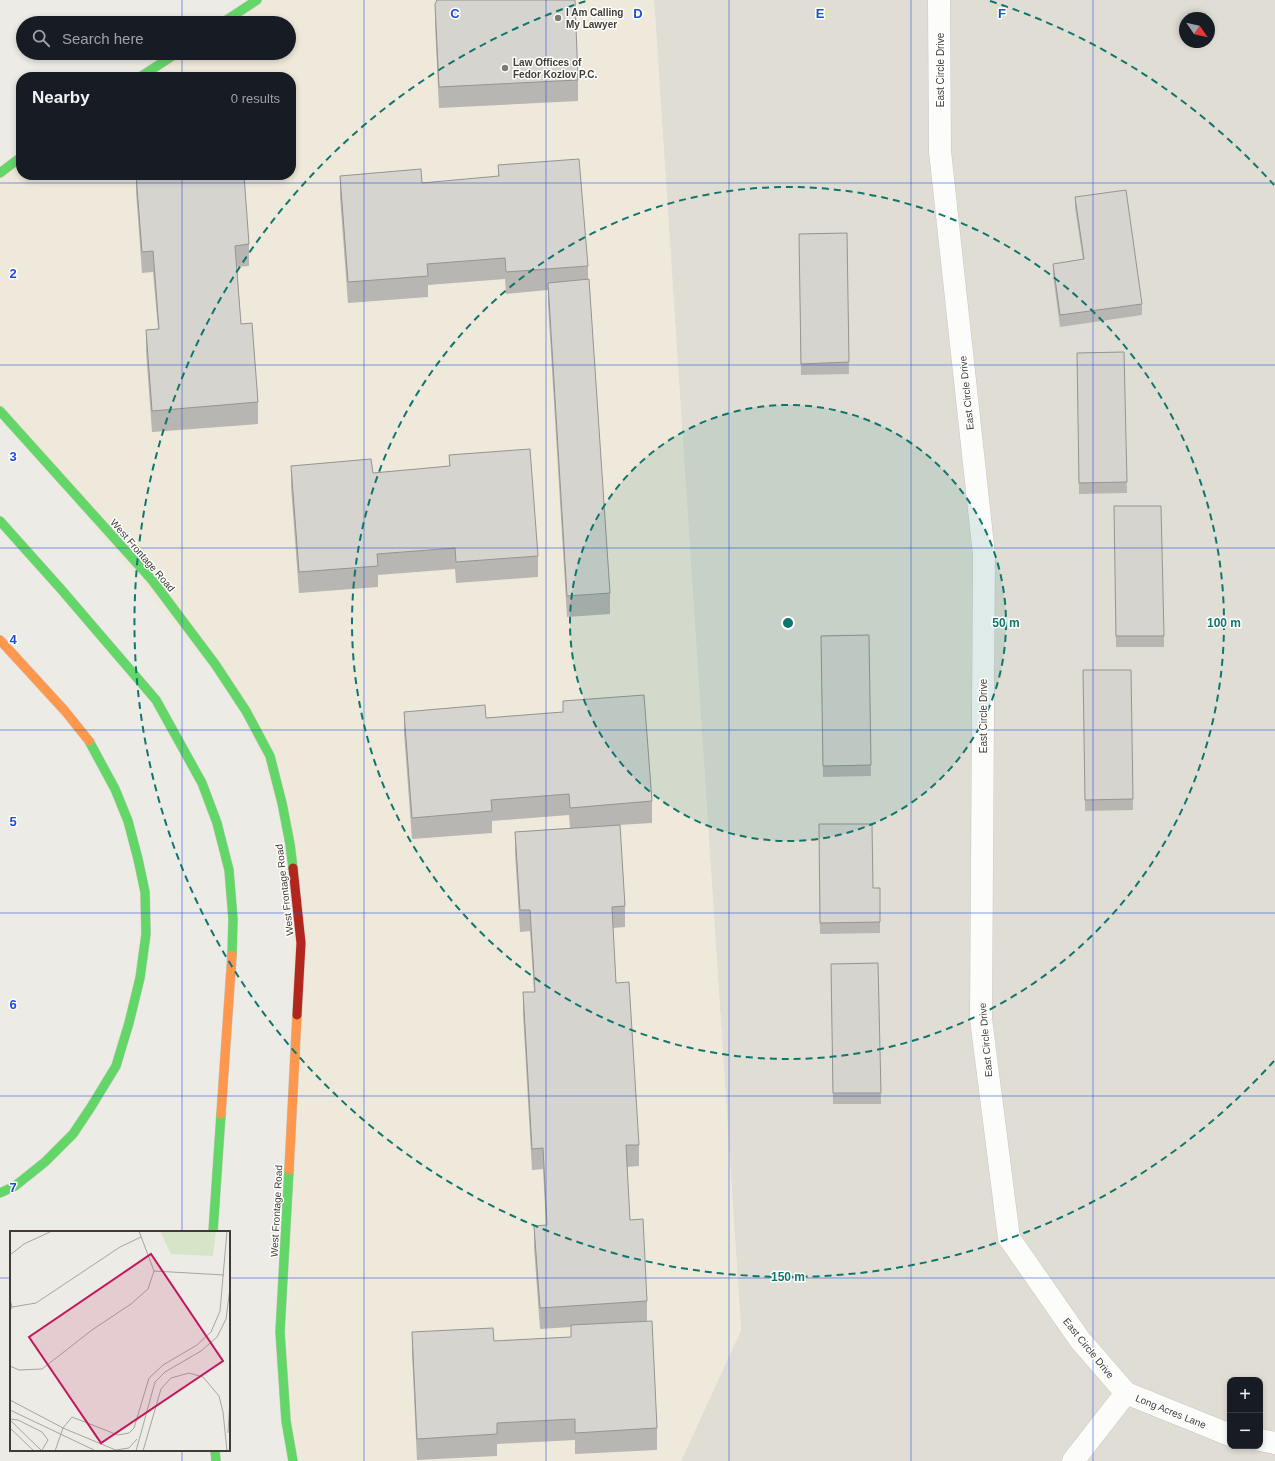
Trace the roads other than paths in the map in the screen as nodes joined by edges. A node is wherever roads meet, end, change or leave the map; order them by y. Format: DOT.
graph roads {
  1 [pos="257,0"];
  2 [pos="939,0"];
  3 [pos="233,16"];
  4 [pos="166,60"];
  5 [pos="148,72"];
  6 [pos="16,161"];
  7 [pos="0,173"];
  8 [pos="0,411"];
  9 [pos="0,521"];
  10 [pos="0,640"];
  11 [pos="0,1193"];
  12 [pos="213,1231"];
  13 [pos="1126,1392"];
  14 [pos="1227,1434"];
  15 [pos="1263,1441"];
  16 [pos="1275,1443"];
  17 [pos="215,1451"];
  18 [pos="216,1461"];
  19 [pos="293,1461"];
  20 [pos="1073,1461"];
  1 -- 3 [label="main road"];
  2 -- 13 [label="street, East Circle Drive"];
  4 -- 5 [label="main road"];
  6 -- 7 [label="main road"];
  8 -- 19 [label="main road, West Frontage Road"];
  9 -- 12 [label="main road"];
  10 -- 11 [label="main road"];
  13 -- 14 [label="street, Long Acres Lane"];
  13 -- 20 [label="street, Long Acres Lane"];
  15 -- 16 [label="street"];
  17 -- 18 [label="main road"];
}
